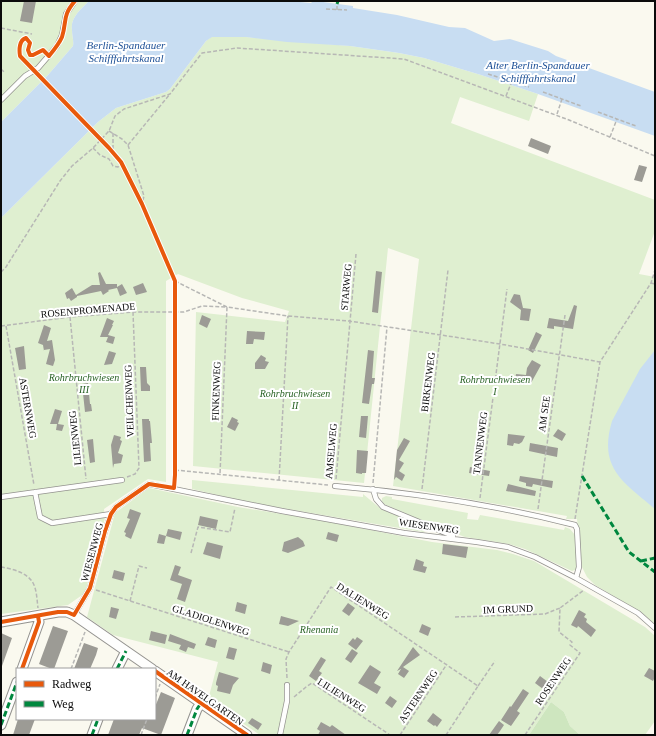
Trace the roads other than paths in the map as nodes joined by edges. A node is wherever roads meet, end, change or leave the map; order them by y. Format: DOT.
graph roads {
  1 [pos="75,1"];
  2 [pos="1,100"];
  3 [pos="122,480"];
  4 [pos="335,486"];
  5 [pos="373,489"];
  6 [pos="35,492"];
  7 [pos="1,497"];
  8 [pos="111,514"];
  9 [pos="453,539"];
  10 [pos="576,578"];
  11 [pos="74,615"];
  12 [pos="38,616"];
  13 [pos="1,622"];
  14 [pos="655,628"];
  15 [pos="126,651"];
  16 [pos="22,668"];
  17 [pos="118,668"];
  18 [pos="151,668"];
  19 [pos="156,672"];
  20 [pos="16,685"];
  21 [pos="287,685"];
  22 [pos="201,703"];
  23 [pos="98,720"];
  24 [pos="1,725"];
  25 [pos="92,735"];
  26 [pos="187,735"];
  27 [pos="247,735"];
  28 [pos="280,735"];
  1 -- 2 [label="lane"];
  3 -- 6 [label="lane"];
  4 -- 5 [label="lane"];
  5 -- 9 [label="lane"];
  5 -- 10 [label="lane"];
  6 -- 7 [label="lane"];
  6 -- 8 [label="lane"];
  8 -- 9 [label="lane, WIESENWEG"];
  8 -- 11 [label="lane, WIESENWEG"];
  9 -- 10 [label="lane, WIESENWEG"];
  10 -- 14 [label="lane, WIESENWEG"];
  11 -- 12 [label="street, AM HAVELGARTEN"];
  11 -- 15 [label="street, AM HAVELGARTEN"];
  12 -- 13 [label="street, AM HAVELGARTEN"];
  12 -- 16 [label="street"];
  15 -- 17 [label="street"];
  15 -- 18 [label="street, AM HAVELGARTEN"];
  19 -- 22 [label="street, AM HAVELGARTEN"];
  20 -- 24 [label="street"];
  21 -- 28 [label="lane"];
  22 -- 26 [label="street"];
  22 -- 27 [label="street, AM HAVELGARTEN"];
  23 -- 25 [label="street"];
}
